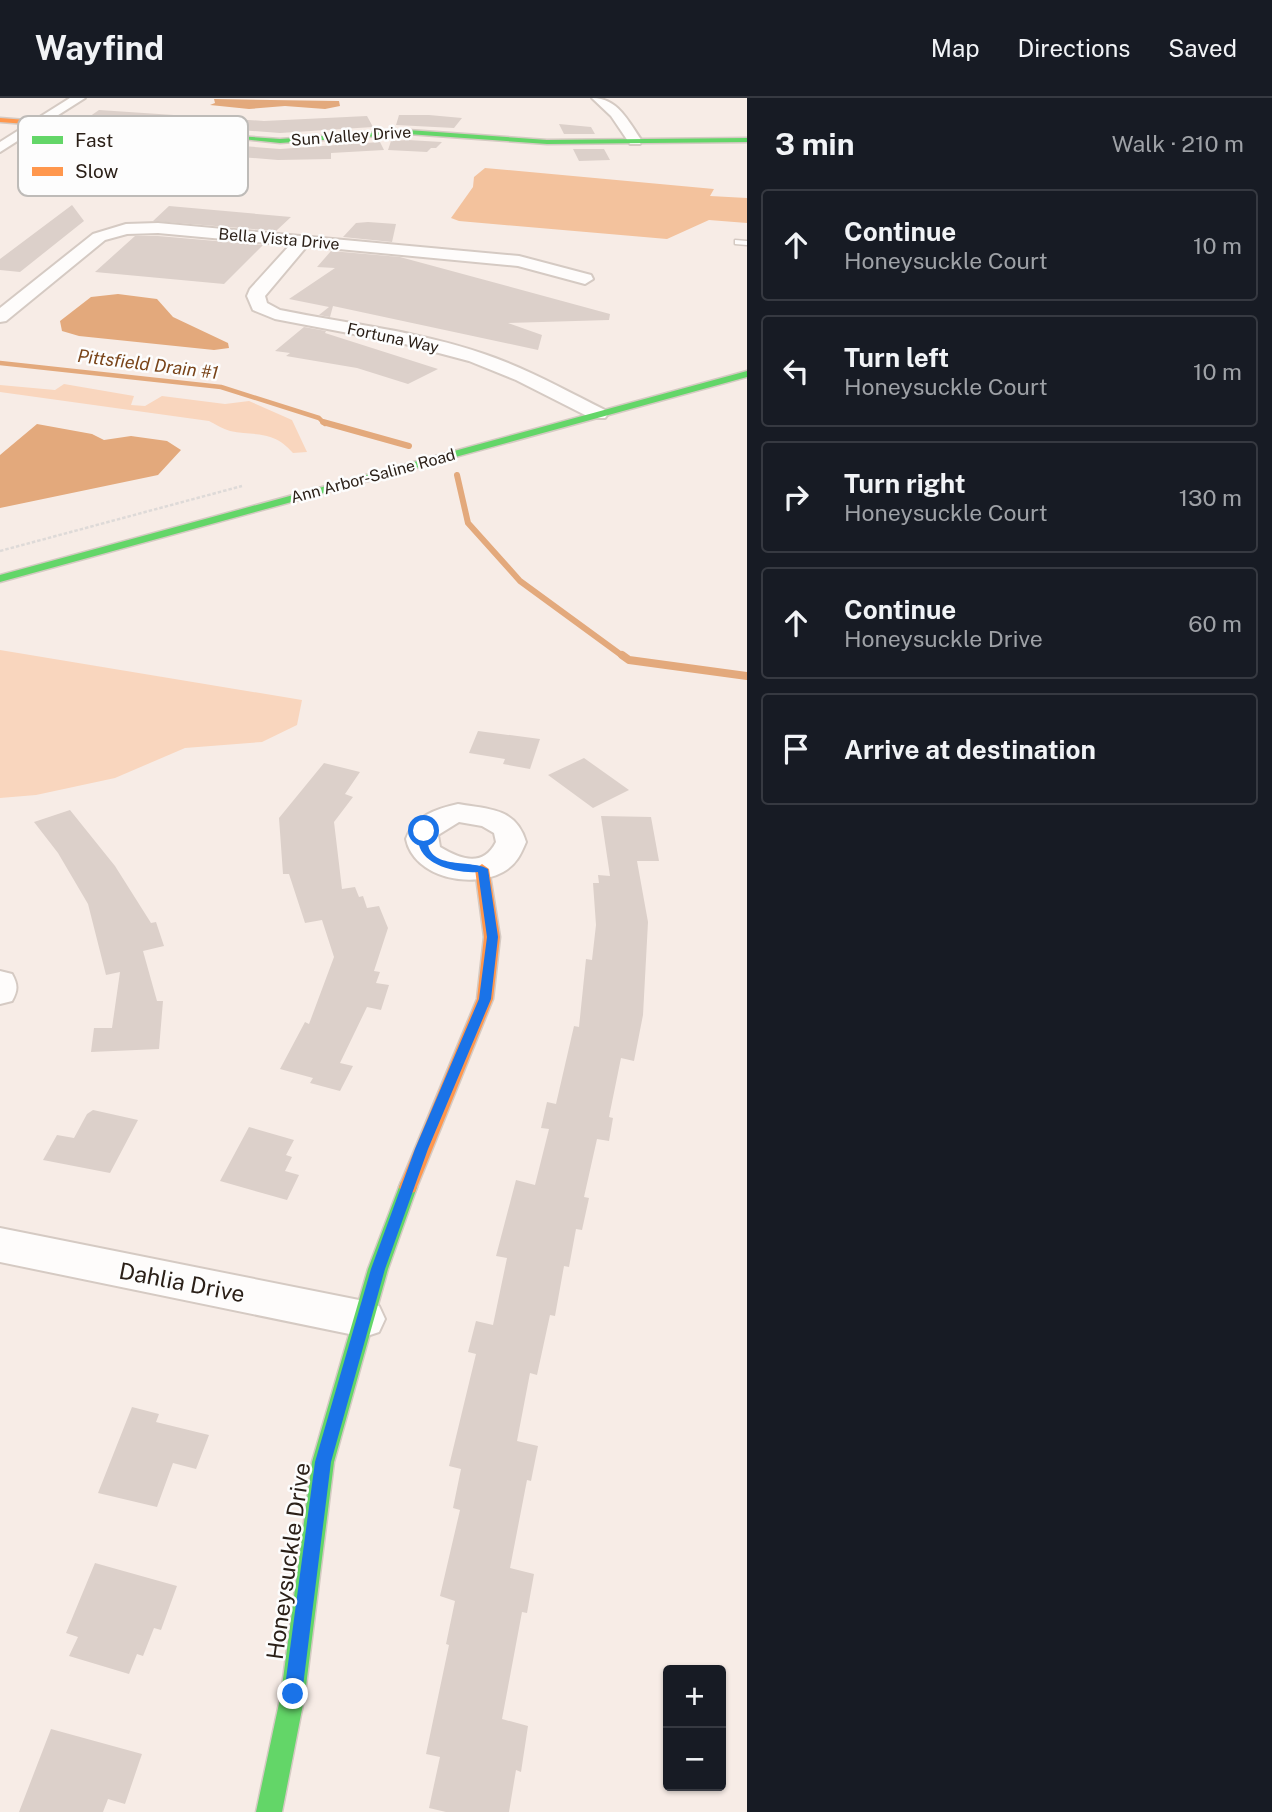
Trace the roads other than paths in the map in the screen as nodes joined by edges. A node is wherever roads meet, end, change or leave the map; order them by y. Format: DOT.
graph roads {
  1 [pos="79,98"];
  2 [pos="598,98"];
  3 [pos="51,116"];
  4 [pos="0,120"];
  5 [pos="18,121"];
  6 [pos="18,137"];
  7 [pos="248,139"];
  8 [pos="747,140"];
  9 [pos="635,141"];
  10 [pos="0,148"];
  11 [pos="302,242"];
  12 [pos="585,279"];
  13 [pos="0,317"];
  14 [pos="747,374"];
  15 [pos="598,415"];
  16 [pos="0,579"];
  17 [pos="482,869"];
  18 [pos="0,983"];
  19 [pos="0,992"];
  20 [pos="0,1245"];
  21 [pos="364,1319"];
  22 [pos="269,1812"];
  1 -- 3 [label="street"];
  2 -- 9 [label="street"];
  4 -- 5 [label="street, Sun Valley Drive"];
  6 -- 10 [label="street"];
  7 -- 9 [label="street, Sun Valley Drive"];
  8 -- 9 [label="street, Sun Valley Drive"];
  11 -- 12 [label="street, Bella Vista Drive"];
  11 -- 13 [label="street, Bella Vista Drive"];
  11 -- 15 [label="street, Fortuna Way"];
  14 -- 15 [label="street, Ann Arbor-Saline Road"];
  15 -- 16 [label="street, Ann Arbor-Saline Road"];
  17 -- 21 [label="street, Honeysuckle Drive"];
  18 -- 19 [label="street"];
  20 -- 21 [label="street, Dahlia Drive"];
  21 -- 22 [label="street, Honeysuckle Drive"];
}
